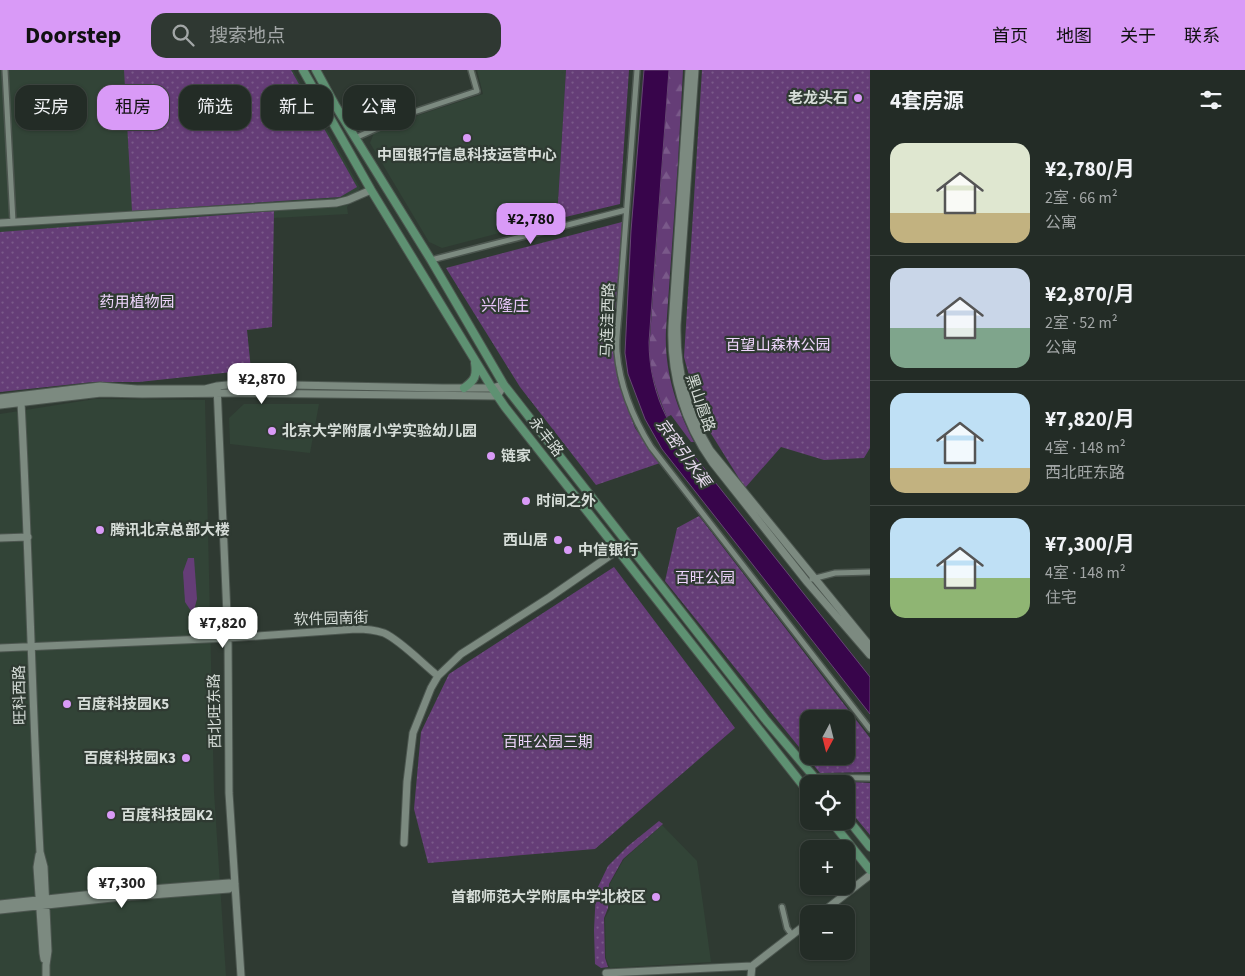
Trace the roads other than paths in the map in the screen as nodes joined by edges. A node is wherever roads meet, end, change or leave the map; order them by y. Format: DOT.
graph roads {
  1 [pos="5,70"];
  2 [pos="303,70"];
  3 [pos="316,70"];
  4 [pos="471,70"];
  5 [pos="637,70"];
  6 [pos="689,70"];
  7 [pos="695,70"];
  8 [pos="355,138"];
  9 [pos="371,190"];
  10 [pos="626,210"];
  11 [pos="13,222"];
  12 [pos="0,223"];
  13 [pos="430,260"];
  14 [pos="473,356"];
  15 [pos="504,384"];
  16 [pos="464,388"];
  17 [pos="492,388"];
  18 [pos="217,390"];
  19 [pos="498,396"];
  20 [pos="0,398"];
  21 [pos="21,402"];
  22 [pos="0,405"];
  23 [pos="28,537"];
  24 [pos="0,538"];
  25 [pos="618,550"];
  26 [pos="870,572"];
  27 [pos="811,580"];
  28 [pos="228,638"];
  29 [pos="870,646"];
  30 [pos="32,647"];
  31 [pos="0,648"];
  32 [pos="870,655"];
  33 [pos="438,676"];
  34 [pos="754,705"];
  35 [pos="744,712"];
  36 [pos="763,717"];
  37 [pos="754,724"];
  38 [pos="870,729"];
  39 [pos="812,775"];
  40 [pos="870,778"];
  41 [pos="855,779"];
  42 [pos="800,782"];
  43 [pos="855,828"];
  44 [pos="838,830"];
  45 [pos="404,843"];
  46 [pos="870,847"];
  47 [pos="870,870"];
  48 [pos="870,875"];
  49 [pos="235,884"];
  50 [pos="42,903"];
  51 [pos="0,904"];
  52 [pos="832,905"];
  53 [pos="782,907"];
  54 [pos="0,910"];
  55 [pos="800,929"];
  56 [pos="792,935"];
  57 [pos="752,966"];
  58 [pos="606,973"];
  59 [pos="678,973"];
  60 [pos="46,976"];
  61 [pos="240,976"];
  62 [pos="752,976"];
  1 -- 11 [label="street"];
  2 -- 9 [label="main road, 永丰路"];
  3 -- 8 [label="main road, 永丰路"];
  4 -- 8 [label="street"];
  5 -- 10 [label="street, 马连洼西路"];
  6 -- 27 [label="street, 黑山扈路"];
  7 -- 27 [label="street, 黑山扈路"];
  8 -- 13 [label="main road, 永丰路"];
  9 -- 11 [label="street"];
  9 -- 14 [label="main road, 永丰路"];
  10 -- 13 [label="street"];
  10 -- 38 [label="street, 马连洼西路"];
  11 -- 12 [label="street"];
  13 -- 15 [label="main road, 永丰路"];
  14 -- 16 [label="main road"];
  14 -- 17 [label="main road, 永丰路"];
  15 -- 17 [label="street"];
  15 -- 19 [label="street"];
  15 -- 34 [label="main road, 永丰路"];
  16 -- 17 [label="street"];
  16 -- 18 [label="street"];
  17 -- 19 [label="main road, 永丰路"];
  18 -- 19 [label="street"];
  18 -- 20 [label="street"];
  18 -- 21 [label="street"];
  18 -- 28 [label="street, 西北旺东路"];
  19 -- 25 [label="main road, 永丰路"];
  21 -- 22 [label="street"];
  21 -- 23 [label="street, 旺科西路"];
  23 -- 24 [label="street"];
  23 -- 30 [label="street, 旺科西路"];
  25 -- 33 [label="street"];
  25 -- 35 [label="main road, 永丰路"];
  26 -- 27 [label="street"];
  27 -- 29 [label="street, 黑山扈路"];
  27 -- 32 [label="street, 黑山扈路"];
  28 -- 30 [label="street, 软件园南街"];
  28 -- 33 [label="street, 软件园南街"];
  28 -- 49 [label="street, 西北旺东路"];
  30 -- 31 [label="street, 软件园南街"];
  30 -- 50 [label="street, 旺科西路"];
  33 -- 45 [label="street"];
  34 -- 35 [label="main road"];
  34 -- 36 [label="main road, 永丰路"];
  35 -- 37 [label="main road, 永丰路"];
  36 -- 37 [label="main road"];
  36 -- 39 [label="main road, 永丰路"];
  37 -- 42 [label="main road, 永丰路"];
  40 -- 41 [label="street"];
  43 -- 46 [label="main road"];
  44 -- 47 [label="main road"];
  48 -- 52 [label="street"];
  49 -- 50 [label="street"];
  49 -- 61 [label="street, 西北旺东路"];
  50 -- 51 [label="street"];
  50 -- 54 [label="street"];
  50 -- 60 [label="street, 旺科西路"];
  53 -- 56 [label="street"];
  55 -- 56 [label="street"];
  56 -- 57 [label="street"];
  57 -- 59 [label="street"];
  57 -- 62 [label="street"];
  58 -- 59 [label="street"];
}
